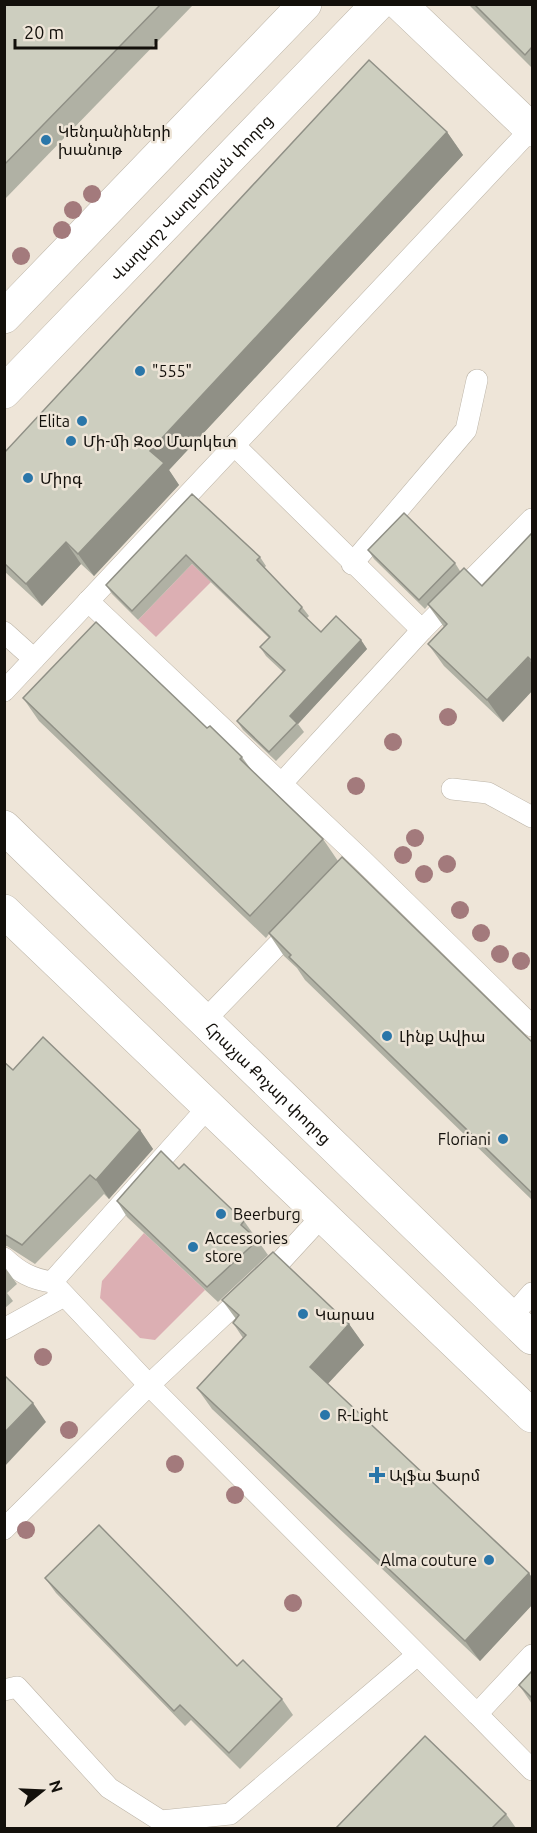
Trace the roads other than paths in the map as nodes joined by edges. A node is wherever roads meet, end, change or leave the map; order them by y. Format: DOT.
graph roads {
  1 [pos="305,4"];
  2 [pos="378,4"];
  3 [pos="400,4"];
  4 [pos="532,129"];
  5 [pos="4,317"];
  6 [pos="477,380"];
  7 [pos="4,392"];
  8 [pos="234,446"];
  9 [pos="532,519"];
  10 [pos="352,564"];
  11 [pos="88,601"];
  12 [pos="422,630"];
  13 [pos="4,632"];
  14 [pos="34,659"];
  15 [pos="4,691"];
  16 [pos="282,783"];
  17 [pos="452,789"];
  18 [pos="532,818"];
  19 [pos="4,827"];
  20 [pos="360,858"];
  21 [pos="344,875"];
  22 [pos="312,909"];
  23 [pos="4,911"];
  24 [pos="205,1020"];
  25 [pos="532,1026"];
  26 [pos="209,1106"];
  27 [pos="323,1215"];
  28 [pos="4,1258"];
  29 [pos="58,1289"];
  30 [pos="532,1293"];
  31 [pos="522,1328"];
  32 [pos="4,1329"];
  33 [pos="149,1385"];
  34 [pos="532,1416"];
  35 [pos="4,1529"];
  36 [pos="532,1655"];
  37 [pos="416,1656"];
  38 [pos="4,1690"];
  39 [pos="477,1714"];
  40 [pos="532,1770"];
  1 -- 5 [label="main road"];
  2 -- 7 [label="main road, Վաղարշ Վաղարշյան փողոց"];
  3 -- 4 [label="main road"];
  4 -- 8 [label="lane"];
  6 -- 10 [label="lane"];
  8 -- 10 [label="lane"];
  8 -- 11 [label="lane"];
  9 -- 12 [label="lane"];
  10 -- 12 [label="lane"];
  11 -- 14 [label="lane"];
  11 -- 16 [label="lane"];
  12 -- 16 [label="lane"];
  13 -- 14 [label="lane"];
  14 -- 15 [label="lane"];
  16 -- 20 [label="lane"];
  17 -- 18 [label="lane"];
  19 -- 24 [label="main road, Հրաչյա Քոչար փողոց"];
  20 -- 21 [label="lane"];
  20 -- 25 [label="lane"];
  22 -- 24 [label="lane"];
  23 -- 26 [label="main road"];
  24 -- 31 [label="main road, Հրաչյա Քոչար փողոց"];
  26 -- 27 [label="main road"];
  26 -- 29 [label="lane"];
  27 -- 33 [label="lane"];
  27 -- 34 [label="main road"];
  28 -- 29 [label="lane"];
  29 -- 32 [label="lane"];
  29 -- 33 [label="lane"];
  30 -- 31 [label="lane"];
  33 -- 35 [label="lane"];
  33 -- 37 [label="lane"];
  36 -- 39 [label="lane"];
  37 -- 38 [label="lane"];
  37 -- 39 [label="lane"];
  39 -- 40 [label="lane"];
}
